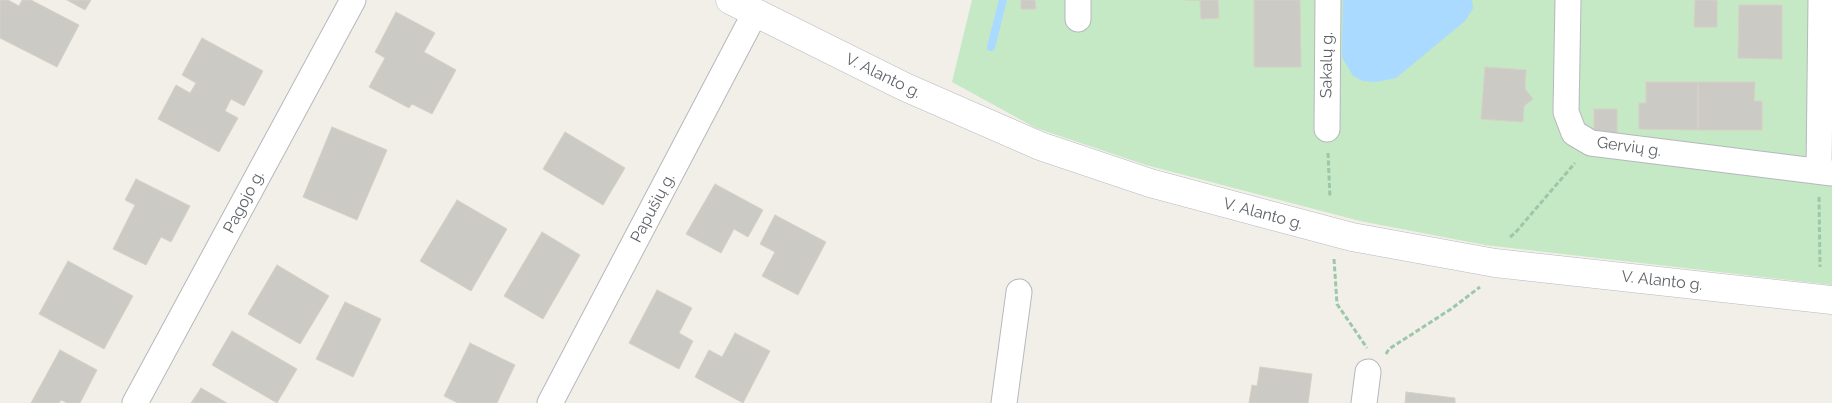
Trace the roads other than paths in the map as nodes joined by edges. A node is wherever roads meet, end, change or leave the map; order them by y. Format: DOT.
graph roads {
  1 [pos="353,0"];
  2 [pos="730,0"];
  3 [pos="1328,0"];
  4 [pos="1568,0"];
  5 [pos="1821,0"];
  6 [pos="755,13"];
  7 [pos="1327,129"];
  8 [pos="1825,172"];
  9 [pos="1019,292"];
  10 [pos="1832,300"];
  11 [pos="1373,369"];
  12 [pos="135,403"];
  13 [pos="550,403"];
  14 [pos="1004,403"];
  15 [pos="1364,403"];
  1 -- 12 [label="street, Pagojo g."];
  2 -- 6 [label="main road, V. Alanto g."];
  3 -- 7 [label="street, Sakalų g."];
  4 -- 8 [label="street, Gervių g."];
  5 -- 8 [label="street"];
  6 -- 10 [label="main road, V. Alanto g."];
  6 -- 13 [label="street, Papušių g."];
  9 -- 14 [label="street"];
  11 -- 15 [label="street"];
}
